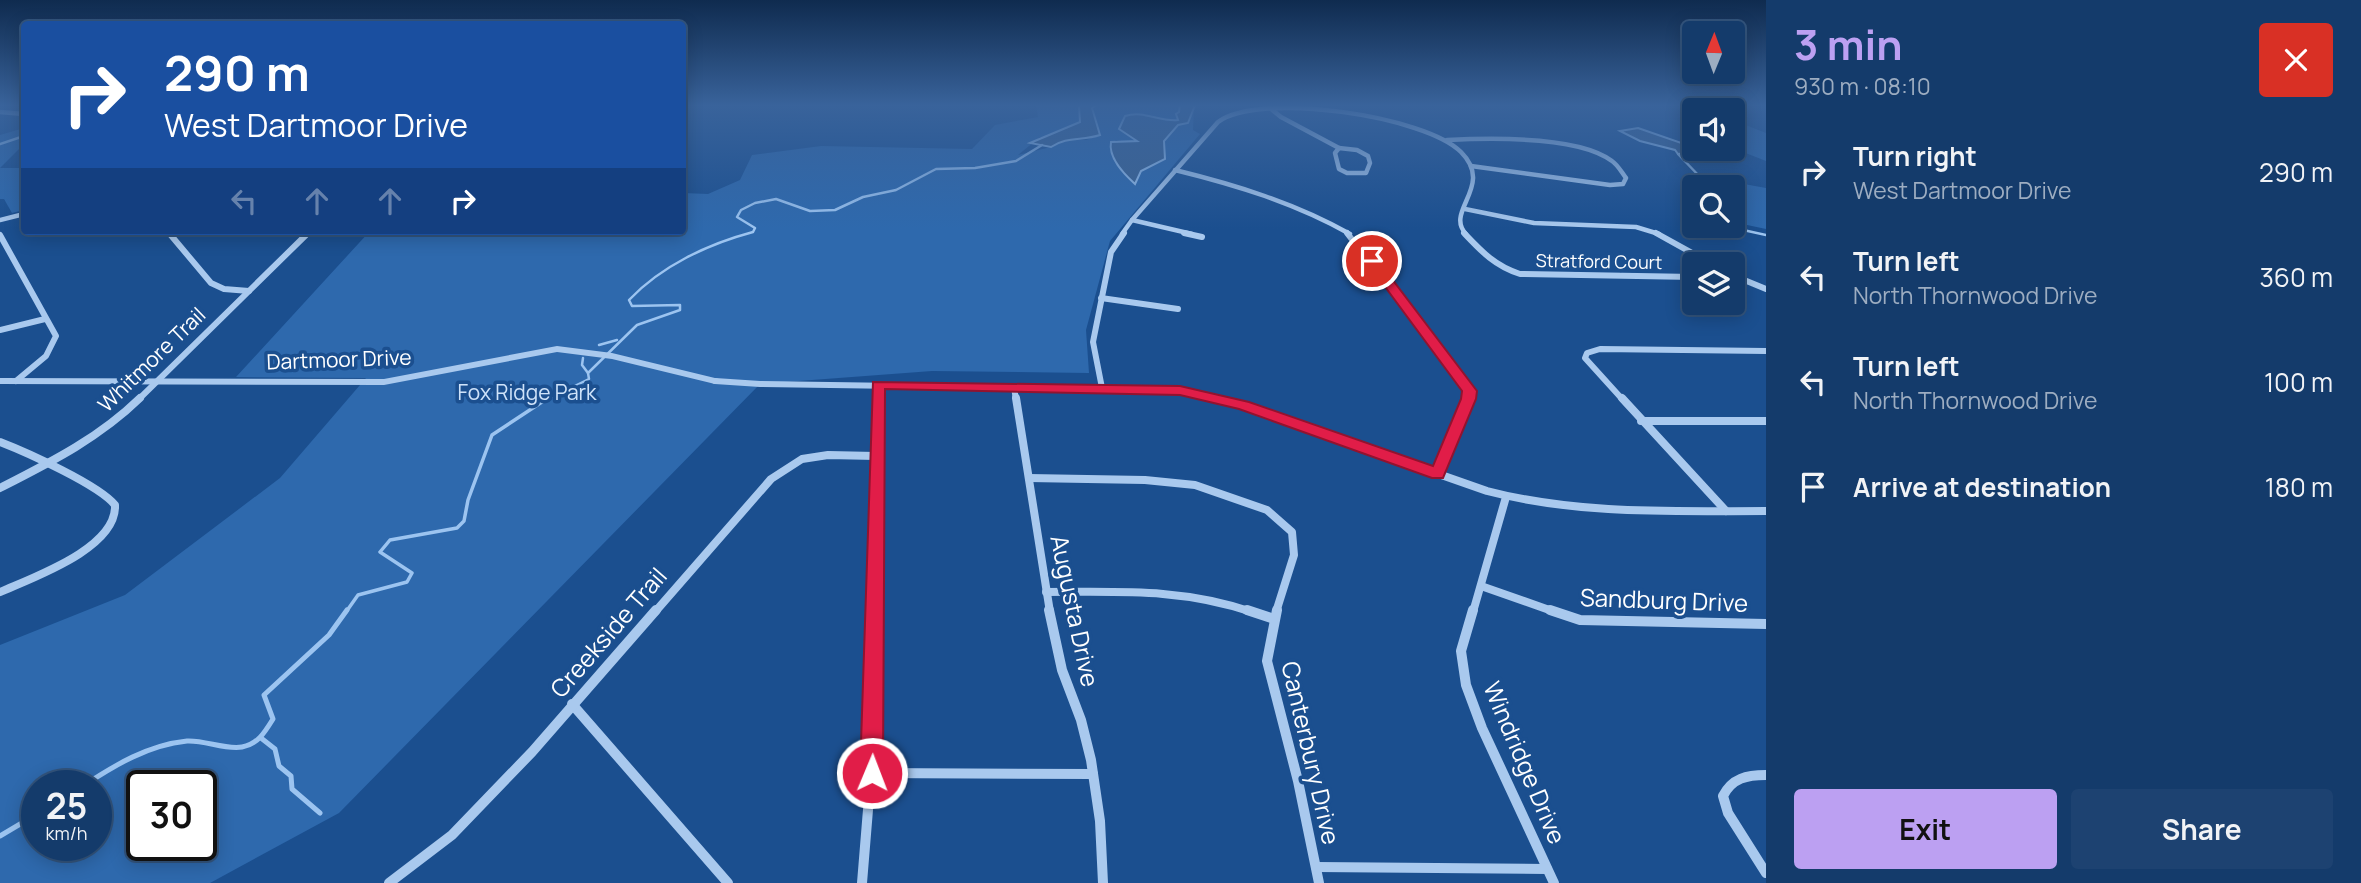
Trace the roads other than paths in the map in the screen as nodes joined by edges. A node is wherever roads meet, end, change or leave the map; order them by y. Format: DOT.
graph roads {
  1 [pos="1197,146"];
  2 [pos="1336,146"];
  3 [pos="1454,146"];
  4 [pos="1558,146"];
  5 [pos="1339,148"];
  6 [pos="1471,166"];
  7 [pos="1175,170"];
  8 [pos="1465,209"];
  9 [pos="21,215"];
  10 [pos="0,220"];
  11 [pos="1132,220"];
  12 [pos="0,235"];
  13 [pos="171,235"];
  14 [pos="306,235"];
  15 [pos="1202,237"];
  16 [pos="1691,252"];
  17 [pos="1682,277"];
  18 [pos="1745,281"];
  19 [pos="1766,289"];
  20 [pos="249,290"];
  21 [pos="1101,298"];
  22 [pos="1178,309"];
  23 [pos="45,319"];
  24 [pos="0,330"];
  25 [pos="1766,351"];
  26 [pos="0,381"];
  27 [pos="16,381"];
  28 [pos="715,381"];
  29 [pos="157,382"];
  30 [pos="878,385"];
  31 [pos="1014,387"];
  32 [pos="1102,388"];
  33 [pos="1642,421"];
  34 [pos="1766,421"];
  35 [pos="0,442"];
  36 [pos="876,456"];
  37 [pos="47,465"];
  38 [pos="1438,474"];
  39 [pos="1029,478"];
  40 [pos="0,488"];
  41 [pos="1506,497"];
  42 [pos="1727,510"];
  43 [pos="1766,511"];
  44 [pos="1481,586"];
  45 [pos="0,592"];
  46 [pos="1046,592"];
  47 [pos="1274,619"];
  48 [pos="1766,624"];
  49 [pos="572,704"];
  50 [pos="872,773"];
  51 [pos="1093,774"];
  52 [pos="1766,775"];
  53 [pos="1316,867"];
  54 [pos="1547,869"];
  55 [pos="1766,873"];
  56 [pos="390,883"];
  57 [pos="728,883"];
  58 [pos="863,883"];
  59 [pos="1103,883"];
  60 [pos="1319,883"];
  61 [pos="1554,883"];
  1 -- 7 [label="street"];
  2 -- 5 [label="street"];
  3 -- 6 [label="street"];
  4 -- 6 [label="street"];
  5 -- 5 [label="street"];
  6 -- 8 [label="street"];
  7 -- 11 [label="street"];
  7 -- 38 [label="street"];
  8 -- 16 [label="street"];
  8 -- 17 [label="street, Stratford Court"];
  9 -- 10 [label="street"];
  11 -- 15 [label="street"];
  11 -- 21 [label="street"];
  12 -- 23 [label="street"];
  13 -- 20 [label="street"];
  14 -- 20 [label="street, Whitmore Trail"];
  18 -- 19 [label="street"];
  20 -- 29 [label="street, Whitmore Trail"];
  21 -- 22 [label="street"];
  21 -- 32 [label="street"];
  23 -- 24 [label="street"];
  23 -- 27 [label="street"];
  25 -- 33 [label="street"];
  26 -- 27 [label="street, Dartmoor Drive"];
  27 -- 29 [label="street, Dartmoor Drive"];
  28 -- 29 [label="street, Dartmoor Drive"];
  28 -- 30 [label="street"];
  29 -- 37 [label="street, Whitmore Trail"];
  30 -- 31 [label="street"];
  30 -- 36 [label="street"];
  31 -- 32 [label="street"];
  31 -- 39 [label="street, Augusta Drive"];
  32 -- 38 [label="street"];
  33 -- 34 [label="street"];
  33 -- 42 [label="street"];
  35 -- 37 [label="street"];
  36 -- 49 [label="street, Creekside Trail"];
  36 -- 50 [label="street"];
  37 -- 40 [label="street, Whitmore Trail"];
  37 -- 45 [label="street"];
  38 -- 41 [label="street"];
  39 -- 46 [label="street, Augusta Drive"];
  39 -- 47 [label="street, Canterbury Drive"];
  41 -- 42 [label="street"];
  41 -- 44 [label="street, Windridge Drive"];
  42 -- 43 [label="street"];
  44 -- 48 [label="street, Sandburg Drive"];
  44 -- 54 [label="street, Windridge Drive"];
  46 -- 47 [label="street"];
  46 -- 51 [label="street, Augusta Drive"];
  47 -- 53 [label="street, Canterbury Drive"];
  49 -- 56 [label="street, Creekside Trail"];
  49 -- 57 [label="street"];
  50 -- 51 [label="street"];
  50 -- 58 [label="street"];
  51 -- 59 [label="street, Augusta Drive"];
  52 -- 55 [label="street"];
  53 -- 54 [label="street"];
  53 -- 60 [label="street, Canterbury Drive"];
  54 -- 61 [label="street, Windridge Drive"];
}
